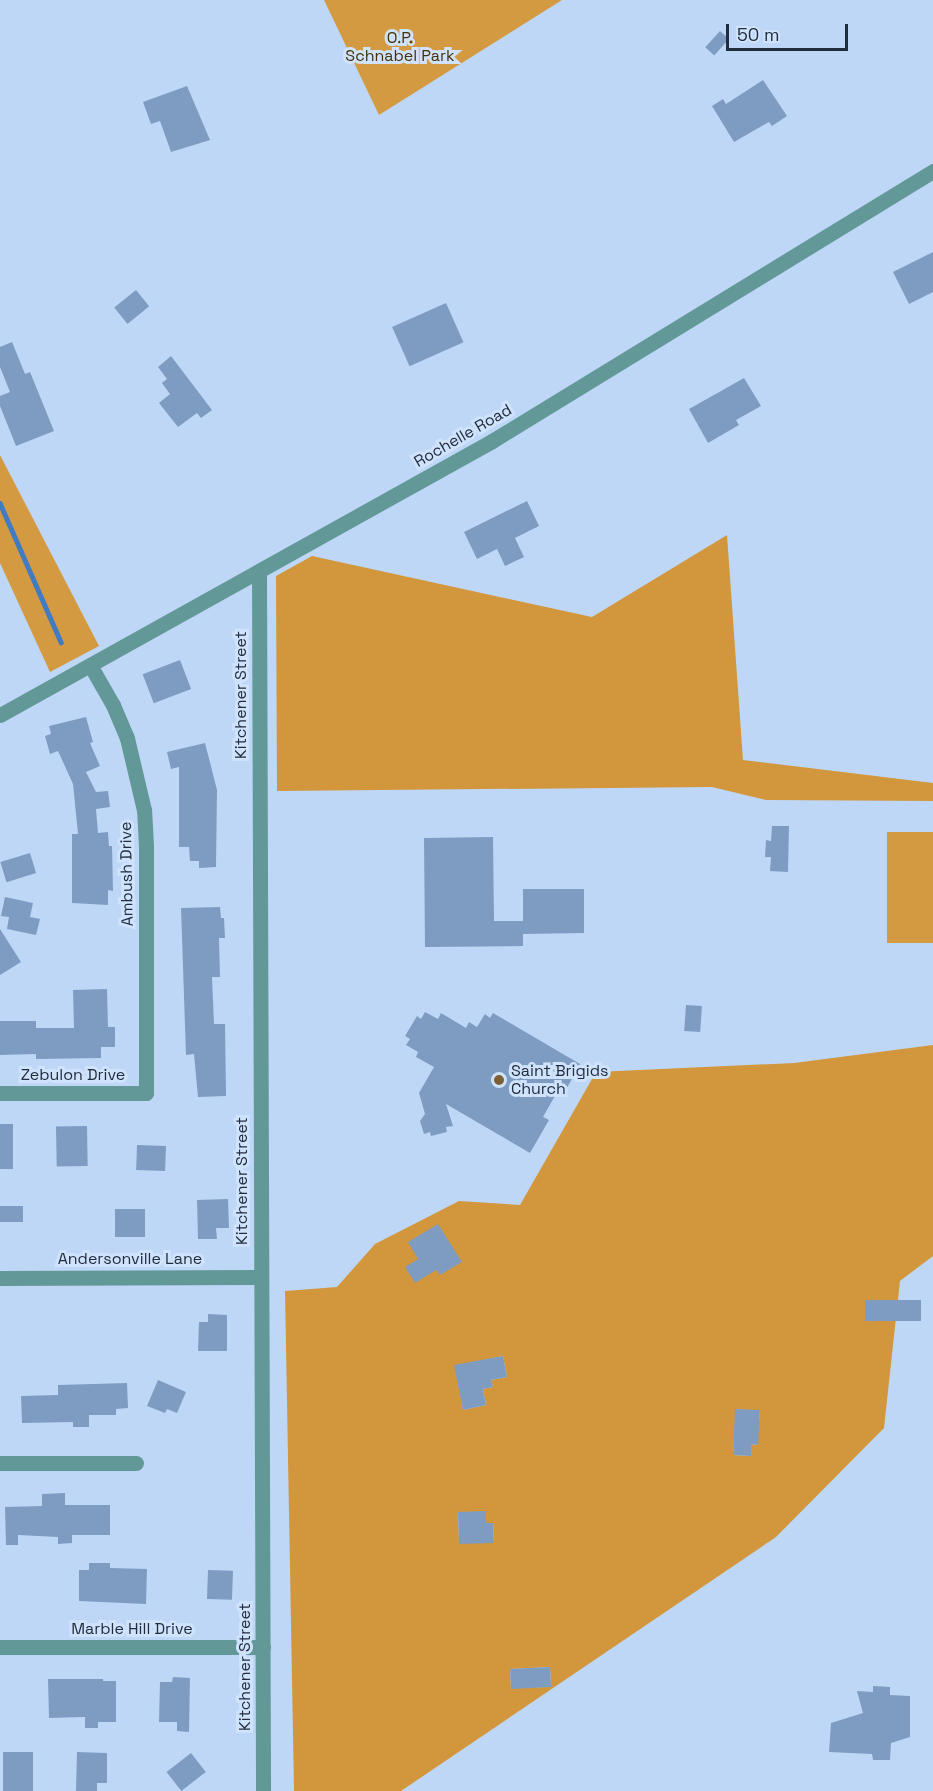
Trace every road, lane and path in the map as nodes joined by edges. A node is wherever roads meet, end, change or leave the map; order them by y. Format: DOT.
graph roads {
  1 [pos="933,171"];
  2 [pos="259,571"];
  3 [pos="90,665"];
  4 [pos="0,715"];
  5 [pos="0,1093"];
  6 [pos="146,1093"];
  7 [pos="261,1277"];
  8 [pos="0,1278"];
  9 [pos="0,1463"];
  10 [pos="136,1463"];
  11 [pos="0,1647"];
  12 [pos="263,1647"];
  13 [pos="263,1791"];
  1 -- 2 [label="street, Rochelle Road"];
  2 -- 3 [label="street, Rochelle Road"];
  2 -- 7 [label="street, Kitchener Street"];
  3 -- 4 [label="street, Rochelle Road"];
  3 -- 6 [label="street, Ambush Drive"];
  5 -- 6 [label="street, Zebulon Drive"];
  7 -- 8 [label="street, Andersonville Lane"];
  7 -- 12 [label="street, Kitchener Street"];
  9 -- 10 [label="street"];
  11 -- 12 [label="street, Marble Hill Drive"];
  12 -- 13 [label="street, Kitchener Street"];
}
